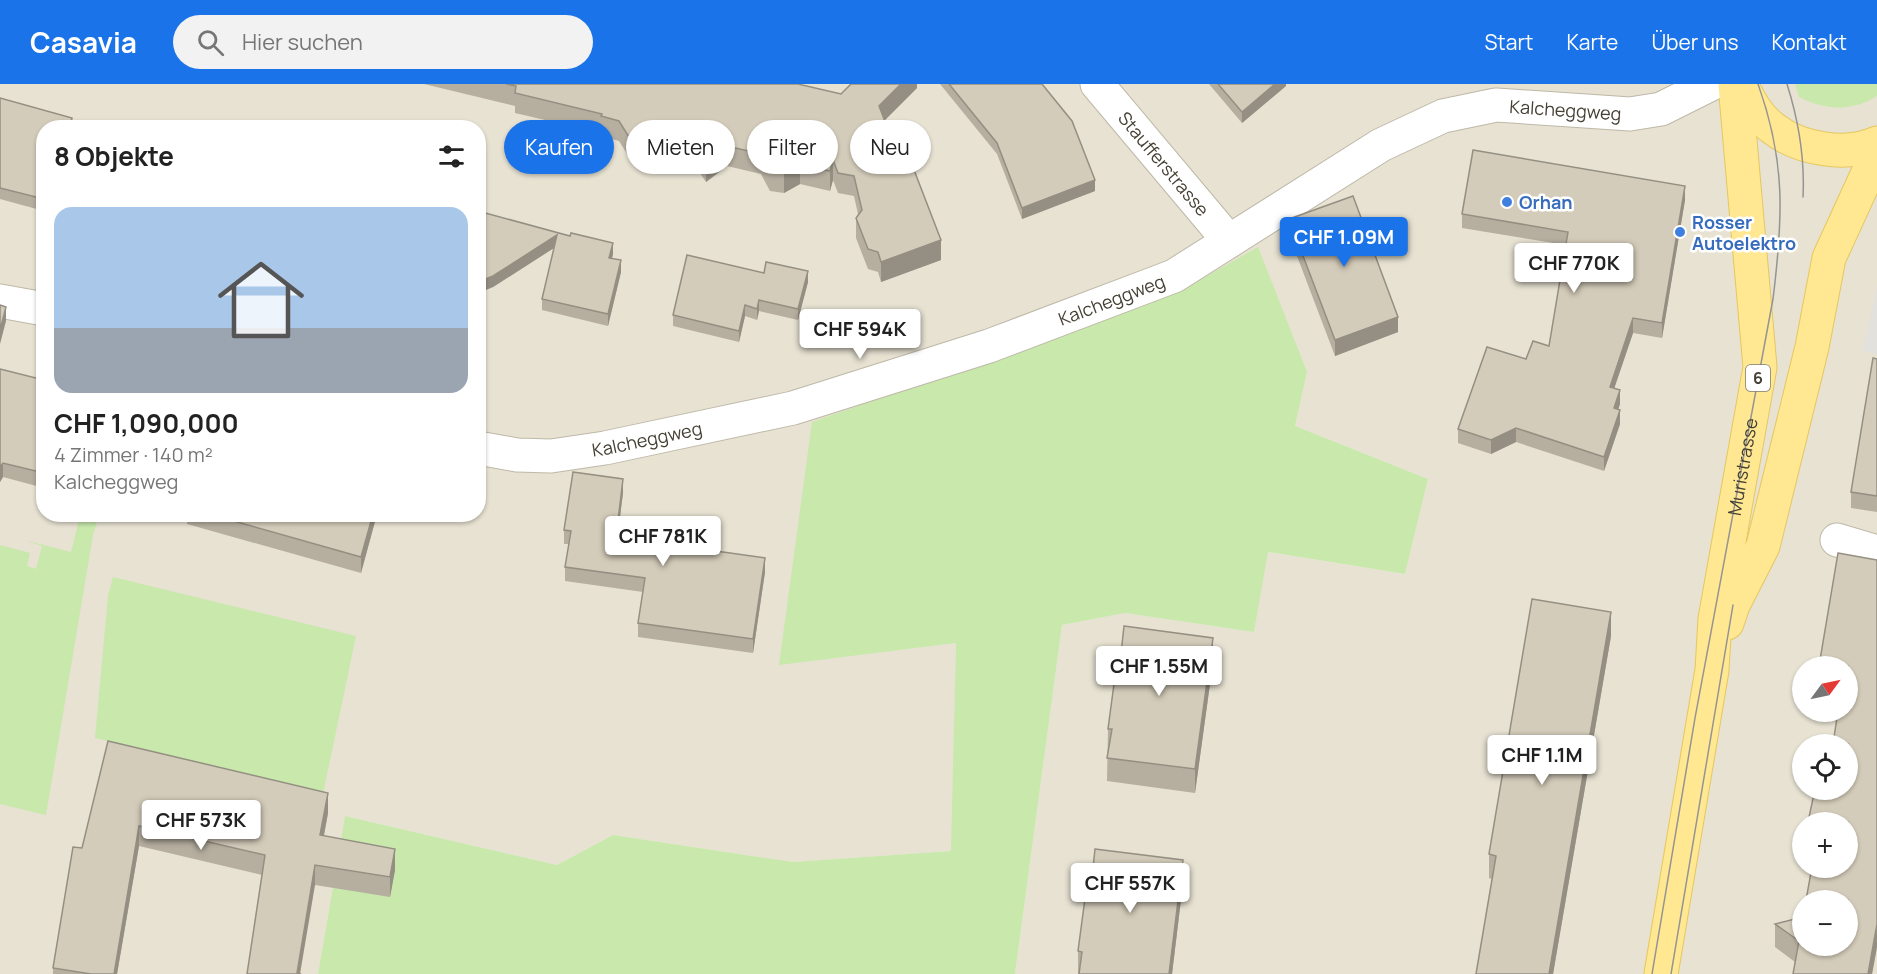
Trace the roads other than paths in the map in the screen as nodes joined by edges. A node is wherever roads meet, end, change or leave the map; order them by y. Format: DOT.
graph roads {
  1 [pos="1097,84"];
  2 [pos="1711,84"];
  3 [pos="1735,84"];
  4 [pos="1741,84"];
  5 [pos="1877,143"];
  6 [pos="1877,153"];
  7 [pos="1230,241"];
  8 [pos="0,301"];
  9 [pos="36,308"];
  10 [pos="486,449"];
  11 [pos="1838,540"];
  12 [pos="1877,552"];
  13 [pos="1712,670"];
  14 [pos="1661,974"];
  1 -- 7 [label="street, Staufferstrasse"];
  2 -- 7 [label="street, Kalcheggweg"];
  3 -- 13 [label="main road, Muristrasse / 6"];
  4 -- 5 [label="main road"];
  6 -- 13 [label="main road, Muristrasse / 6"];
  7 -- 10 [label="street, Kalcheggweg"];
  8 -- 9 [label="street"];
  11 -- 12 [label="street"];
  13 -- 14 [label="main road, Muristrasse / 6"];
}
